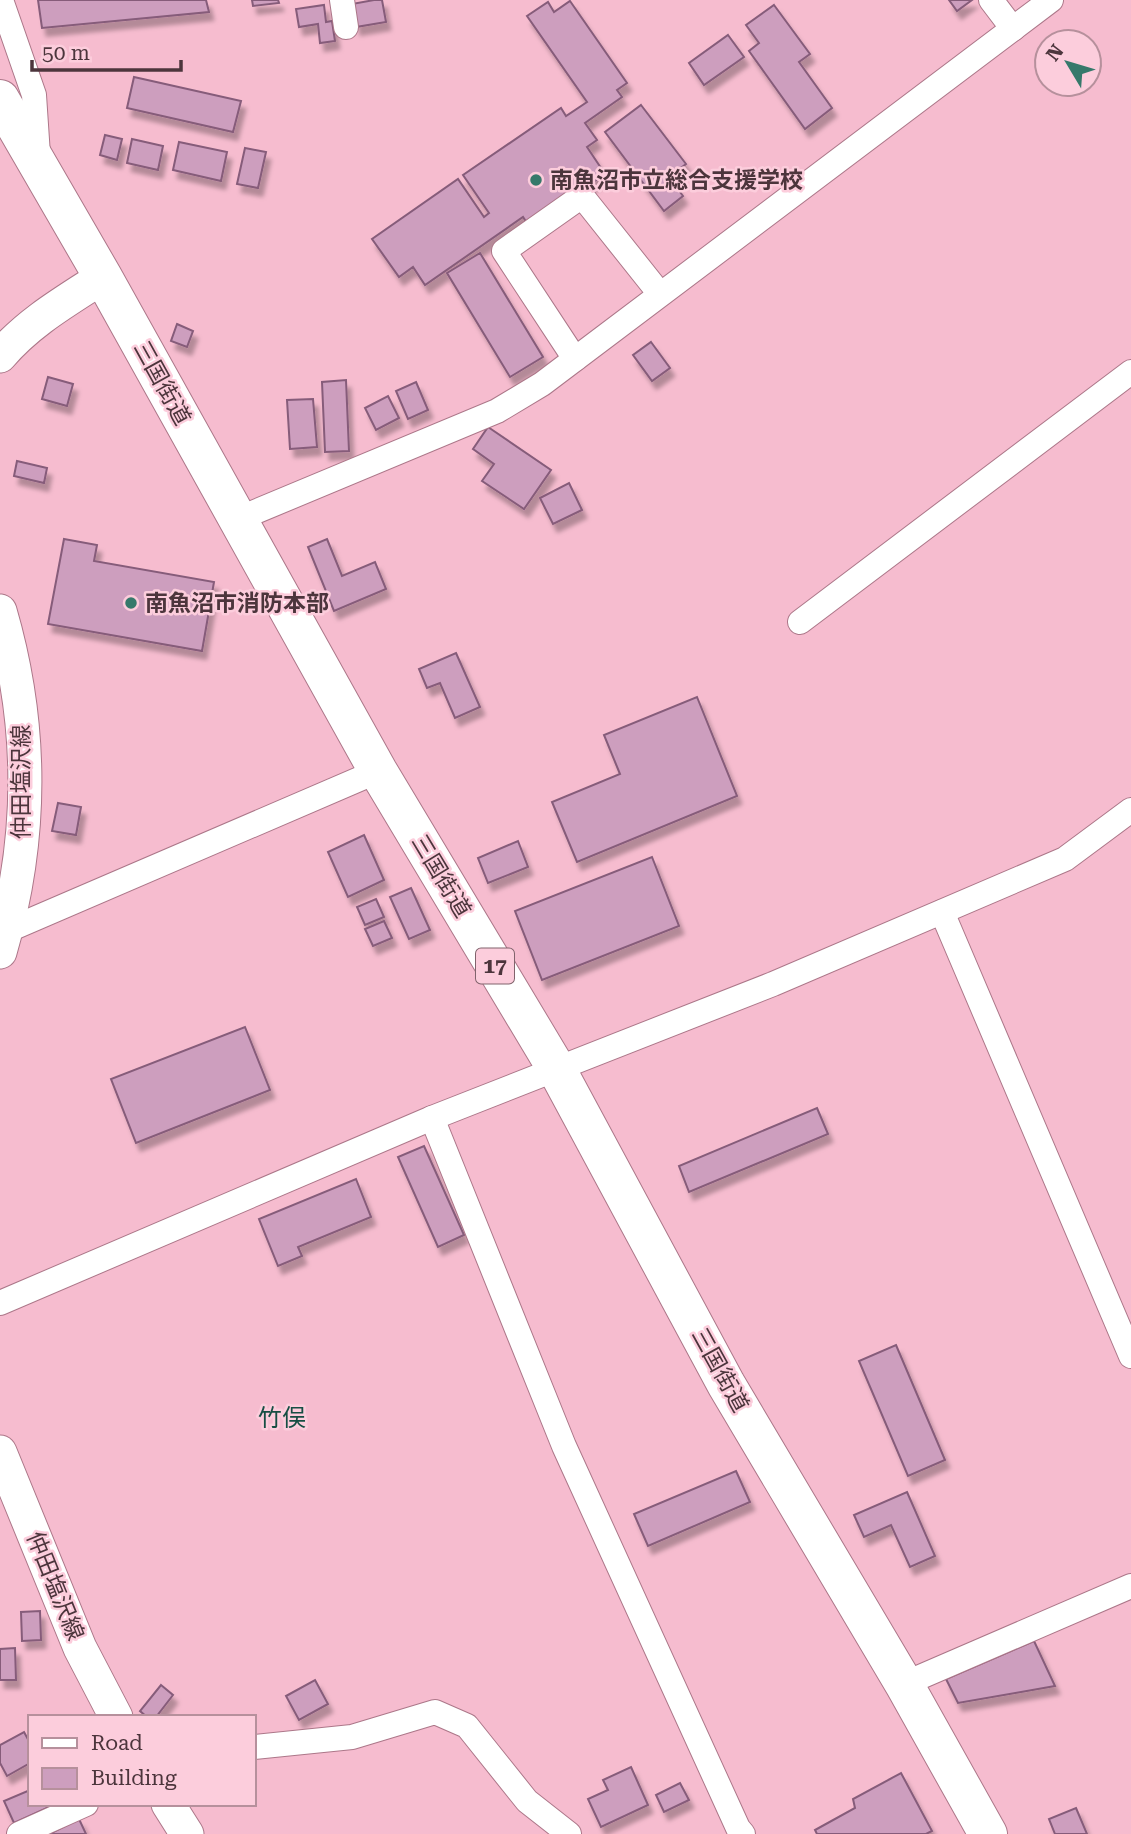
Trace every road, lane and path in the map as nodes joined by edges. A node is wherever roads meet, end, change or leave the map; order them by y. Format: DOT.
graph roads {
  1 [pos="1,0"];
  2 [pos="342,0"];
  3 [pos="991,0"];
  4 [pos="1051,0"];
  5 [pos="346,27"];
  6 [pos="1013,29"];
  7 [pos="0,99"];
  8 [pos="38,166"];
  9 [pos="103,277"];
  10 [pos="660,295"];
  11 [pos="0,356"];
  12 [pos="575,359"];
  13 [pos="1131,372"];
  14 [pos="238,519"];
  15 [pos="0,611"];
  16 [pos="800,622"];
  17 [pos="378,771"];
  18 [pos="1131,810"];
  19 [pos="942,912"];
  20 [pos="3,941"];
  21 [pos="556,1069"];
  22 [pos="432,1118"];
  23 [pos="0,1303"];
  24 [pos="1131,1356"];
  25 [pos="0,1452"];
  26 [pos="1131,1586"];
  27 [pos="904,1684"];
  28 [pos="115,1715"];
  29 [pos="256,1747"];
  30 [pos="82,1806"];
  31 [pos="169,1806"];
  32 [pos="736,1832"];
  33 [pos="19,1834"];
  34 [pos="187,1834"];
  35 [pos="569,1834"];
  36 [pos="988,1834"];
  1 -- 8 [label="street"];
  2 -- 5 [label="street"];
  3 -- 6 [label="street"];
  4 -- 6 [label="street"];
  6 -- 10 [label="street"];
  7 -- 8 [label="highway, 三国街道 / 17"];
  8 -- 9 [label="highway, 三国街道 / 17"];
  9 -- 11 [label="main road"];
  9 -- 14 [label="highway, 三国街道 / 17"];
  10 -- 12 [label="street"];
  10 -- 12 [label="street"];
  12 -- 14 [label="street"];
  13 -- 16 [label="street"];
  14 -- 17 [label="highway, 三国街道 / 17"];
  15 -- 20 [label="main road, 仲田塩沢線"];
  17 -- 20 [label="street"];
  17 -- 21 [label="highway, 三国街道 / 17"];
  18 -- 19 [label="street"];
  19 -- 21 [label="street"];
  19 -- 24 [label="street"];
  21 -- 22 [label="street"];
  21 -- 27 [label="highway, 三国街道 / 17"];
  22 -- 23 [label="street"];
  22 -- 32 [label="street"];
  25 -- 28 [label="main road, 仲田塩沢線"];
  26 -- 27 [label="street"];
  27 -- 36 [label="highway, 三国街道 / 17"];
  29 -- 35 [label="street"];
  30 -- 33 [label="street"];
  31 -- 34 [label="main road"];
}
